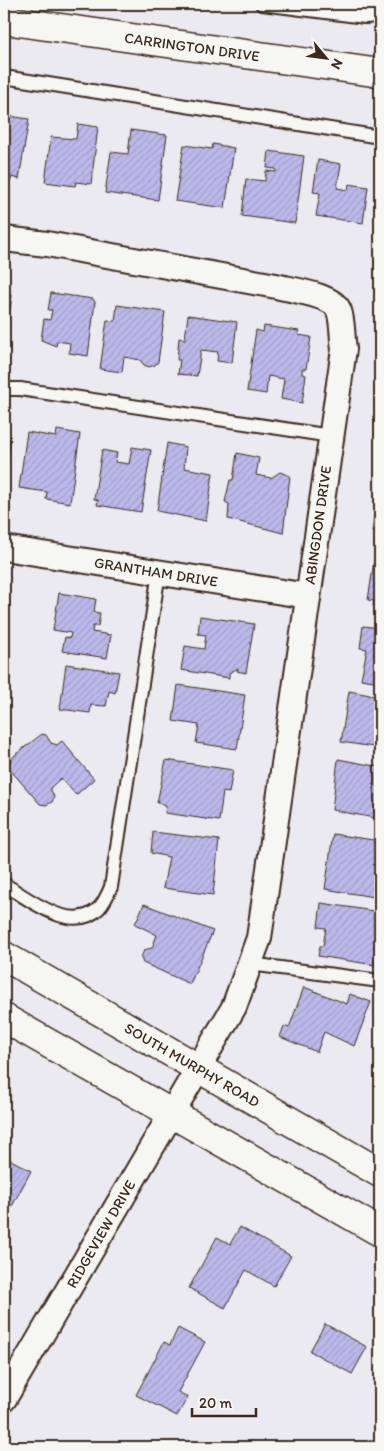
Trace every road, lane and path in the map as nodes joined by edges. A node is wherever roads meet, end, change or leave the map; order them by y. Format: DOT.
graph roads {
  1 [pos="262,4"];
  2 [pos="380,16"];
  3 [pos="4,20"];
  4 [pos="380,73"];
  5 [pos="4,77"];
  6 [pos="380,137"];
  7 [pos="4,239"];
  8 [pos="4,389"];
  9 [pos="331,436"];
  10 [pos="4,552"];
  11 [pos="159,572"];
  12 [pos="308,596"];
  13 [pos="4,884"];
  14 [pos="4,956"];
  15 [pos="250,964"];
  16 [pos="380,981"];
  17 [pos="4,1018"];
  18 [pos="198,1069"];
  19 [pos="171,1114"];
  20 [pos="380,1173"];
  21 [pos="380,1232"];
  22 [pos="4,1399"];
  1 -- 2 [label="lane"];
  3 -- 4 [label="main road, CARRINGTON DRIVE"];
  5 -- 6 [label="lane"];
  7 -- 9 [label="street, ABINGDON DRIVE"];
  8 -- 9 [label="lane"];
  9 -- 12 [label="street, ABINGDON DRIVE"];
  10 -- 11 [label="street, GRANTHAM DRIVE"];
  11 -- 12 [label="street, GRANTHAM DRIVE"];
  11 -- 13 [label="lane"];
  12 -- 15 [label="street, ABINGDON DRIVE"];
  14 -- 18 [label="main road, SOUTH MURPHY ROAD"];
  15 -- 16 [label="lane"];
  15 -- 18 [label="street, ABINGDON DRIVE"];
  17 -- 19 [label="main road"];
  18 -- 19 [label="street, RIDGEVIEW DRIVE"];
  18 -- 20 [label="main road, SOUTH MURPHY ROAD"];
  19 -- 21 [label="main road"];
  19 -- 22 [label="street, RIDGEVIEW DRIVE"];
}
